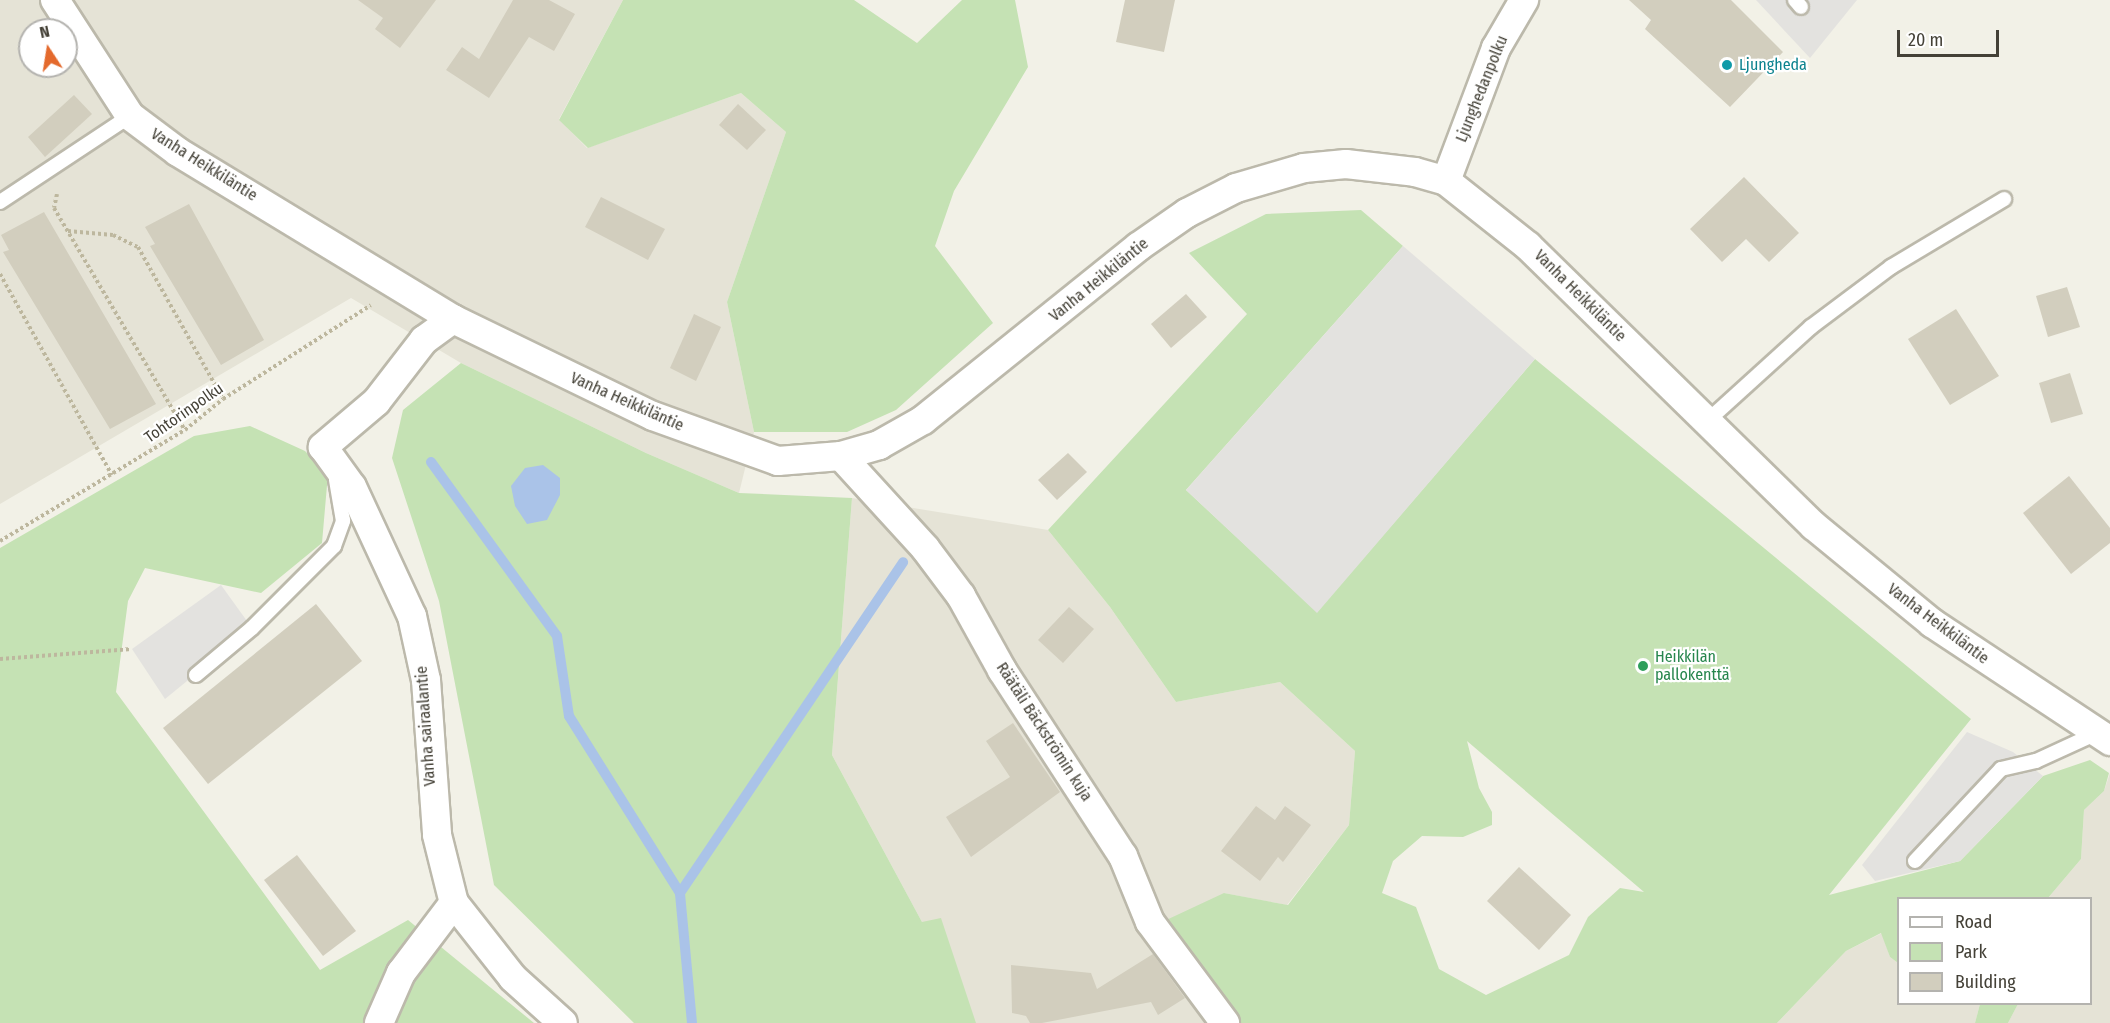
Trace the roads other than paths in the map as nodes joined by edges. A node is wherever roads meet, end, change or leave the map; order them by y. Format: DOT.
graph roads {
  1 [pos="56,0"];
  2 [pos="1524,0"];
  3 [pos="130,116"];
  4 [pos="1446,181"];
  5 [pos="2004,199"];
  6 [pos="0,202"];
  7 [pos="453,319"];
  8 [pos="1705,423"];
  9 [pos="323,447"];
  10 [pos="841,456"];
  11 [pos="196,675"];
  12 [pos="2103,738"];
  13 [pos="1915,861"];
  14 [pos="454,903"];
  15 [pos="379,1023"];
  16 [pos="563,1023"];
  17 [pos="1225,1023"];
  1 -- 3 [label="street, Vanha Heikkiläntie"];
  2 -- 4 [label="street, Ljunghedanpolku"];
  3 -- 6 [label="lane"];
  3 -- 7 [label="street, Vanha Heikkiläntie"];
  4 -- 8 [label="street, Vanha Heikkiläntie"];
  4 -- 10 [label="street, Vanha Heikkiläntie"];
  5 -- 8 [label="lane"];
  7 -- 9 [label="street"];
  7 -- 10 [label="street, Vanha Heikkiläntie"];
  8 -- 12 [label="street, Vanha Heikkiläntie"];
  9 -- 11 [label="lane"];
  9 -- 14 [label="street, Vanha sairaalantie"];
  10 -- 17 [label="street, Räätäli Bäckströmin kuja"];
  12 -- 13 [label="lane"];
  14 -- 15 [label="street"];
  14 -- 16 [label="street, Vanha sairaalantie"];
}
